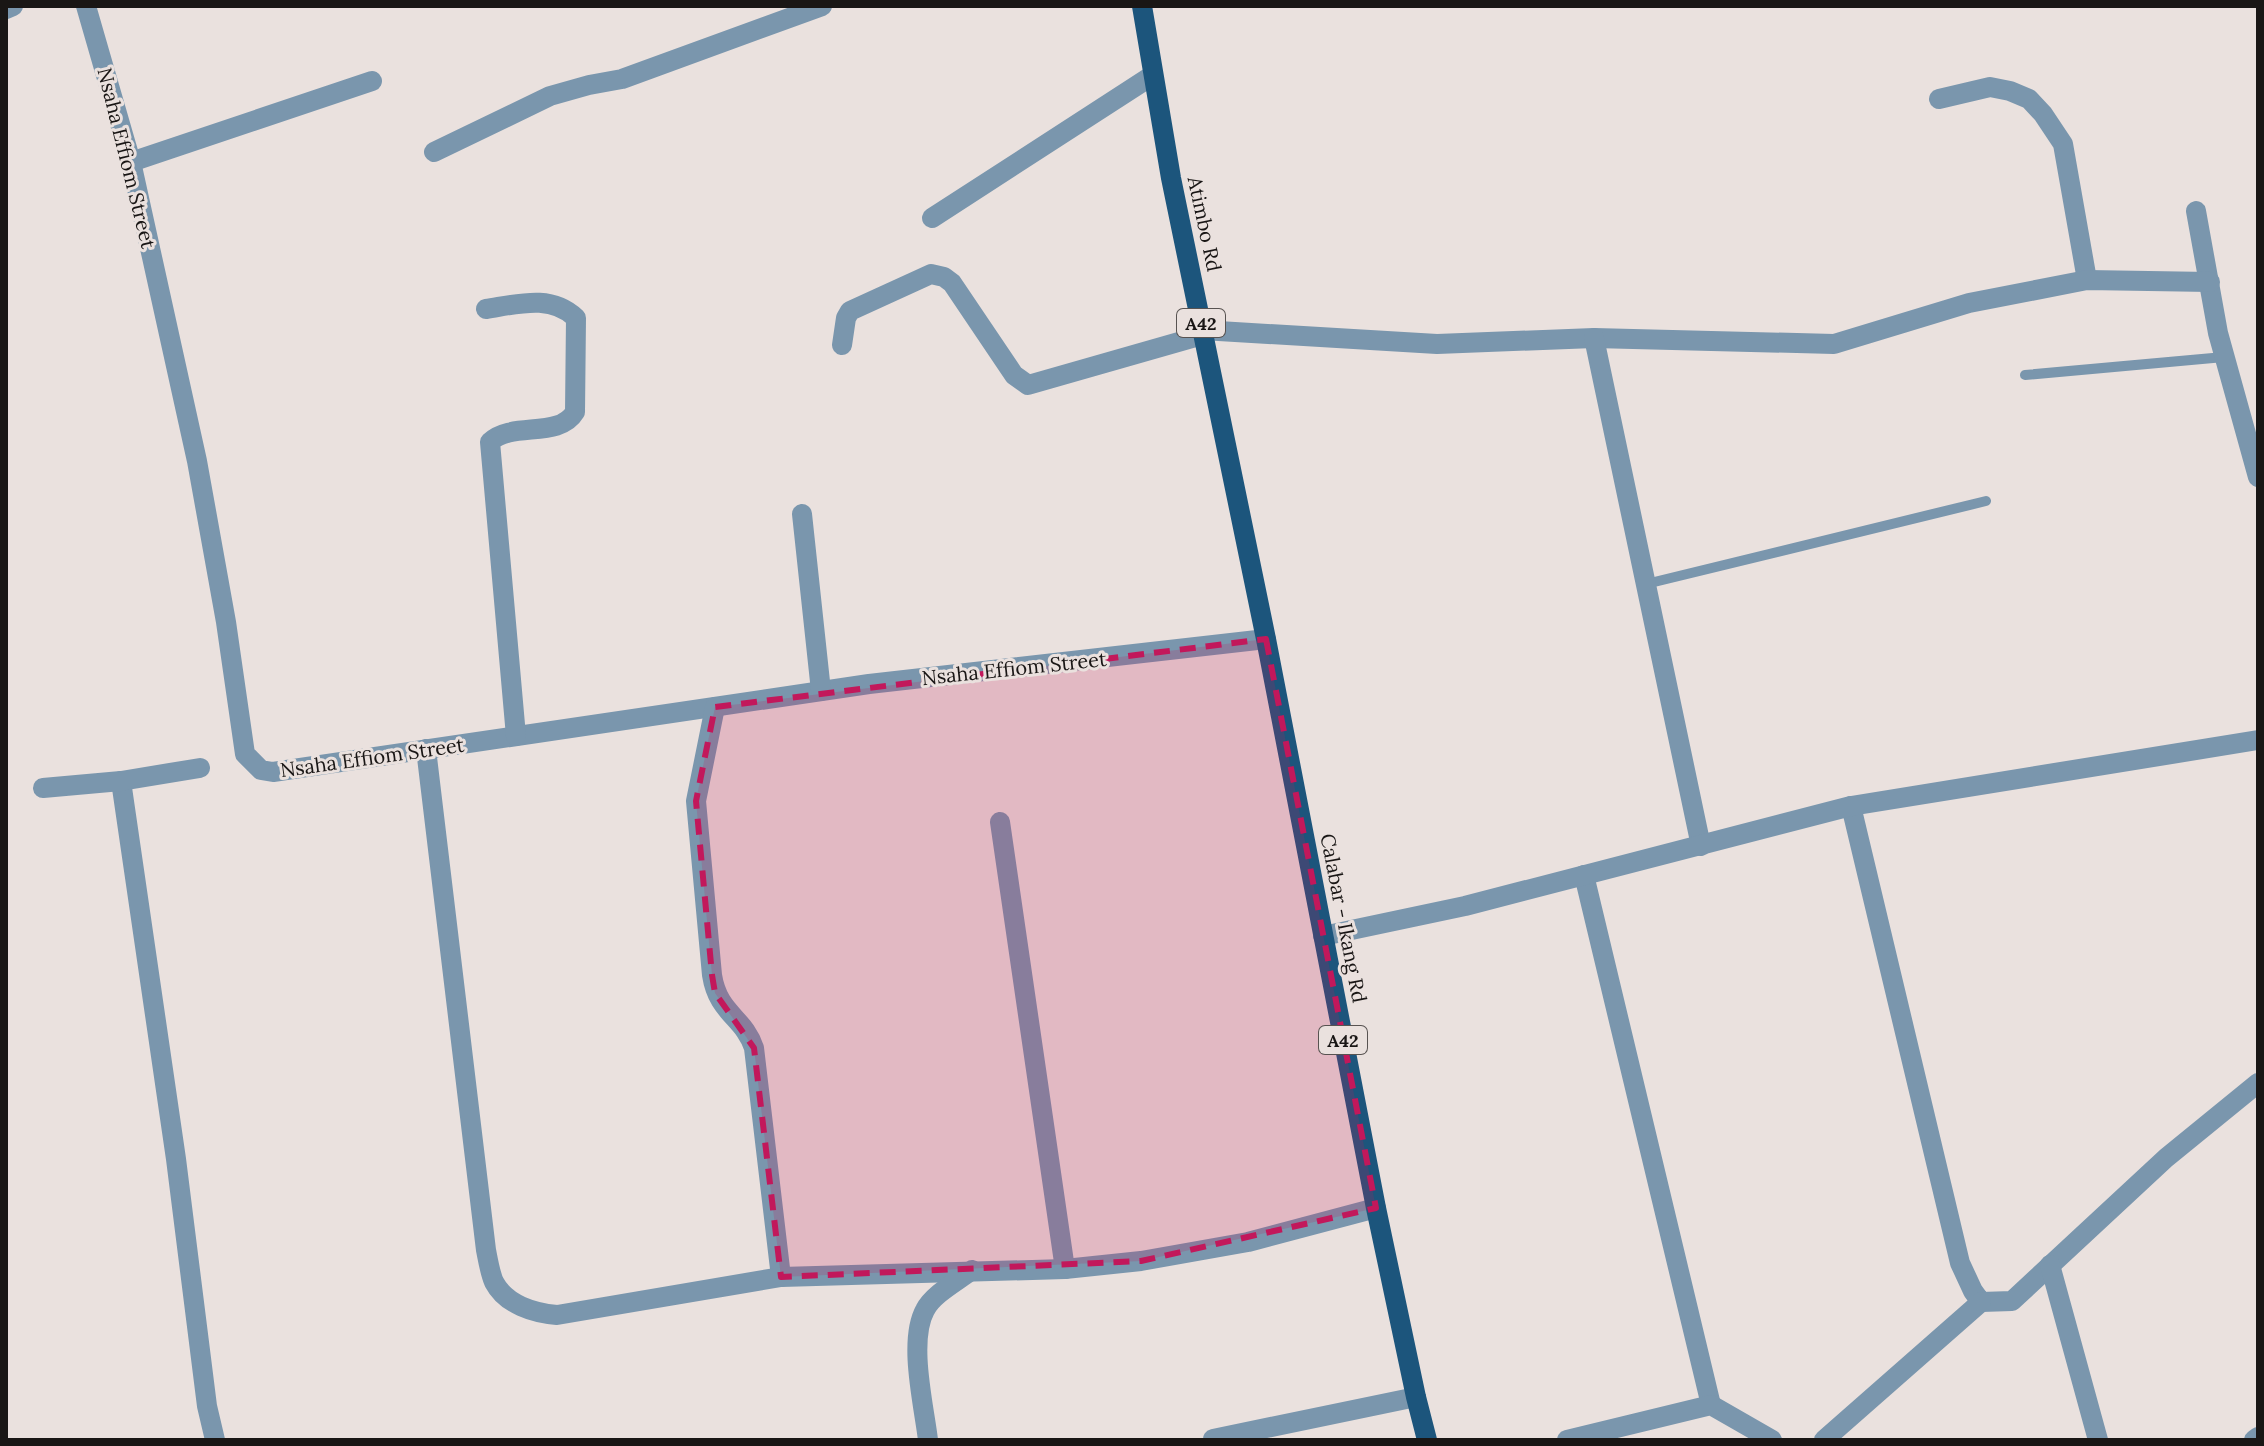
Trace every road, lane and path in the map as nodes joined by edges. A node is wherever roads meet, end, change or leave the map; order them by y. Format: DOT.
graph roads {
  1 [pos="13,6"];
  2 [pos="86,6"];
  3 [pos="822,6"];
  4 [pos="1142,6"];
  5 [pos="6,9"];
  6 [pos="1153,75"];
  7 [pos="372,81"];
  8 [pos="1939,99"];
  9 [pos="434,152"];
  10 [pos="131,162"];
  11 [pos="2196,211"];
  12 [pos="932,218"];
  13 [pos="2087,280"];
  14 [pos="2210,282"];
  15 [pos="486,309"];
  16 [pos="1203,332"];
  17 [pos="1594,338"];
  18 [pos="842,345"];
  19 [pos="2224,357"];
  20 [pos="2025,375"];
  21 [pos="2258,477"];
  22 [pos="1986,501"];
  23 [pos="802,514"];
  24 [pos="1646,584"];
  25 [pos="1266,639"];
  26 [pos="821,691"];
  27 [pos="715,707"];
  28 [pos="516,736"];
  29 [pos="2258,740"];
  30 [pos="426,749"];
  31 [pos="200,768"];
  32 [pos="121,781"];
  33 [pos="43,788"];
  34 [pos="1851,806"];
  35 [pos="1000,822"];
  36 [pos="1701,846"];
  37 [pos="1584,875"];
  38 [pos="1323,936"];
  39 [pos="2258,1083"];
  40 [pos="1376,1208"];
  41 [pos="2050,1265"];
  42 [pos="1065,1269"];
  43 [pos="972,1270"];
  44 [pos="781,1277"];
  45 [pos="1981,1302"];
  46 [pos="1416,1397"];
  47 [pos="1711,1405"];
  48 [pos="1213,1439"];
  49 [pos="215,1440"];
  50 [pos="928,1440"];
  51 [pos="1427,1440"];
  52 [pos="1567,1440"];
  53 [pos="1772,1440"];
  54 [pos="1824,1440"];
  55 [pos="2098,1440"];
  1 -- 5 [label="street"];
  2 -- 10 [label="street, Nsaha Effiom Street"];
  3 -- 9 [label="street"];
  4 -- 6 [label="main road, Atimbo Rd / A42"];
  6 -- 12 [label="street"];
  6 -- 16 [label="main road, Atimbo Rd / A42"];
  7 -- 10 [label="street"];
  8 -- 13 [label="street"];
  10 -- 30 [label="street, Nsaha Effiom Street"];
  11 -- 14 [label="street"];
  13 -- 14 [label="street"];
  13 -- 17 [label="street"];
  14 -- 19 [label="street"];
  15 -- 28 [label="street"];
  16 -- 17 [label="street"];
  16 -- 18 [label="street"];
  16 -- 25 [label="main road, Atimbo Rd / A42"];
  17 -- 24 [label="street"];
  19 -- 20 [label="lane"];
  19 -- 21 [label="street"];
  22 -- 24 [label="lane"];
  23 -- 26 [label="street"];
  24 -- 36 [label="street"];
  25 -- 26 [label="street, Nsaha Effiom Street"];
  25 -- 38 [label="main road, Calabar - Ikang Rd / A42"];
  26 -- 27 [label="street, Nsaha Effiom Street"];
  27 -- 28 [label="street, Nsaha Effiom Street"];
  27 -- 44 [label="street"];
  28 -- 30 [label="street, Nsaha Effiom Street"];
  29 -- 34 [label="street"];
  30 -- 44 [label="street"];
  31 -- 32 [label="street"];
  32 -- 33 [label="street"];
  32 -- 49 [label="street"];
  34 -- 36 [label="street"];
  34 -- 45 [label="street"];
  35 -- 42 [label="street"];
  36 -- 37 [label="street"];
  37 -- 38 [label="street"];
  37 -- 47 [label="street"];
  38 -- 40 [label="main road, Calabar - Ikang Rd / A42"];
  39 -- 41 [label="street"];
  40 -- 42 [label="street"];
  40 -- 46 [label="main road, Calabar - Ikang Rd / A42"];
  41 -- 45 [label="street"];
  41 -- 55 [label="street"];
  42 -- 43 [label="street"];
  43 -- 44 [label="street"];
  43 -- 50 [label="street"];
  45 -- 54 [label="street"];
  46 -- 48 [label="street"];
  46 -- 51 [label="main road, Calabar - Ikang Rd / A42"];
  47 -- 52 [label="street"];
  47 -- 53 [label="street"];
}
